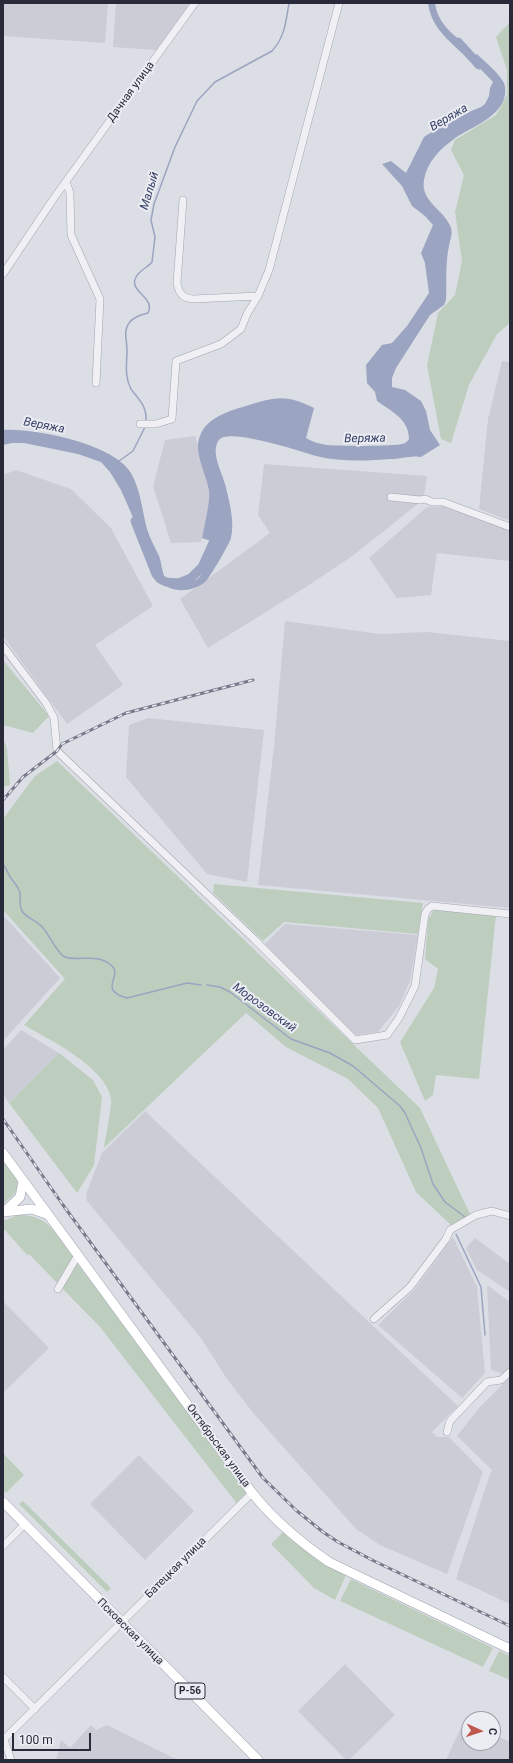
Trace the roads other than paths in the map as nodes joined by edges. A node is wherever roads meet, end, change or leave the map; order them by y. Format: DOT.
graph roads {
  1 [pos="195,3"];
  2 [pos="339,3"];
  3 [pos="66,182"];
  4 [pos="183,200"];
  5 [pos="3,274"];
  6 [pos="258,296"];
  7 [pos="96,383"];
  8 [pos="140,424"];
  9 [pos="391,497"];
  10 [pos="510,527"];
  11 [pos="3,646"];
  12 [pos="510,914"];
  13 [pos="3,1154"];
  14 [pos="23,1181"];
  15 [pos="3,1212"];
  16 [pos="46,1214"];
  17 [pos="510,1216"];
  18 [pos="78,1255"];
  19 [pos="58,1289"];
  20 [pos="374,1318"];
  21 [pos="510,1372"];
  22 [pos="447,1432"];
  23 [pos="252,1493"];
  24 [pos="3,1502"];
  25 [pos="26,1524"];
  26 [pos="3,1546"];
  27 [pos="121,1623"];
  28 [pos="510,1649"];
  29 [pos="3,1677"];
  30 [pos="35,1710"];
  31 [pos="4,1740"];
  32 [pos="11,1760"];
  33 [pos="258,1760"];
  1 -- 3 [label="street, Дачная улица"];
  2 -- 6 [label="street"];
  3 -- 5 [label="street, Дачная улица"];
  3 -- 7 [label="street"];
  4 -- 6 [label="street"];
  6 -- 8 [label="street"];
  9 -- 10 [label="street"];
  11 -- 12 [label="street"];
  13 -- 14 [label="main road, Октябрьская улица"];
  14 -- 15 [label="main road"];
  14 -- 16 [label="main road, Октябрьская улица"];
  15 -- 16 [label="main road"];
  16 -- 18 [label="main road, Октябрьская улица"];
  17 -- 20 [label="street"];
  18 -- 19 [label="street"];
  18 -- 23 [label="main road, Октябрьская улица"];
  21 -- 22 [label="street"];
  23 -- 27 [label="street, Батецкая улица"];
  23 -- 28 [label="main road, Октябрьская улица"];
  24 -- 25 [label="main road, Псковская улица / Р-56"];
  25 -- 26 [label="street"];
  25 -- 27 [label="main road, Псковская улица / Р-56"];
  27 -- 30 [label="street, Батецкая улица"];
  27 -- 33 [label="main road, Псковская улица / Р-56"];
  29 -- 30 [label="street"];
  30 -- 31 [label="street"];
  31 -- 32 [label="street"];
}
